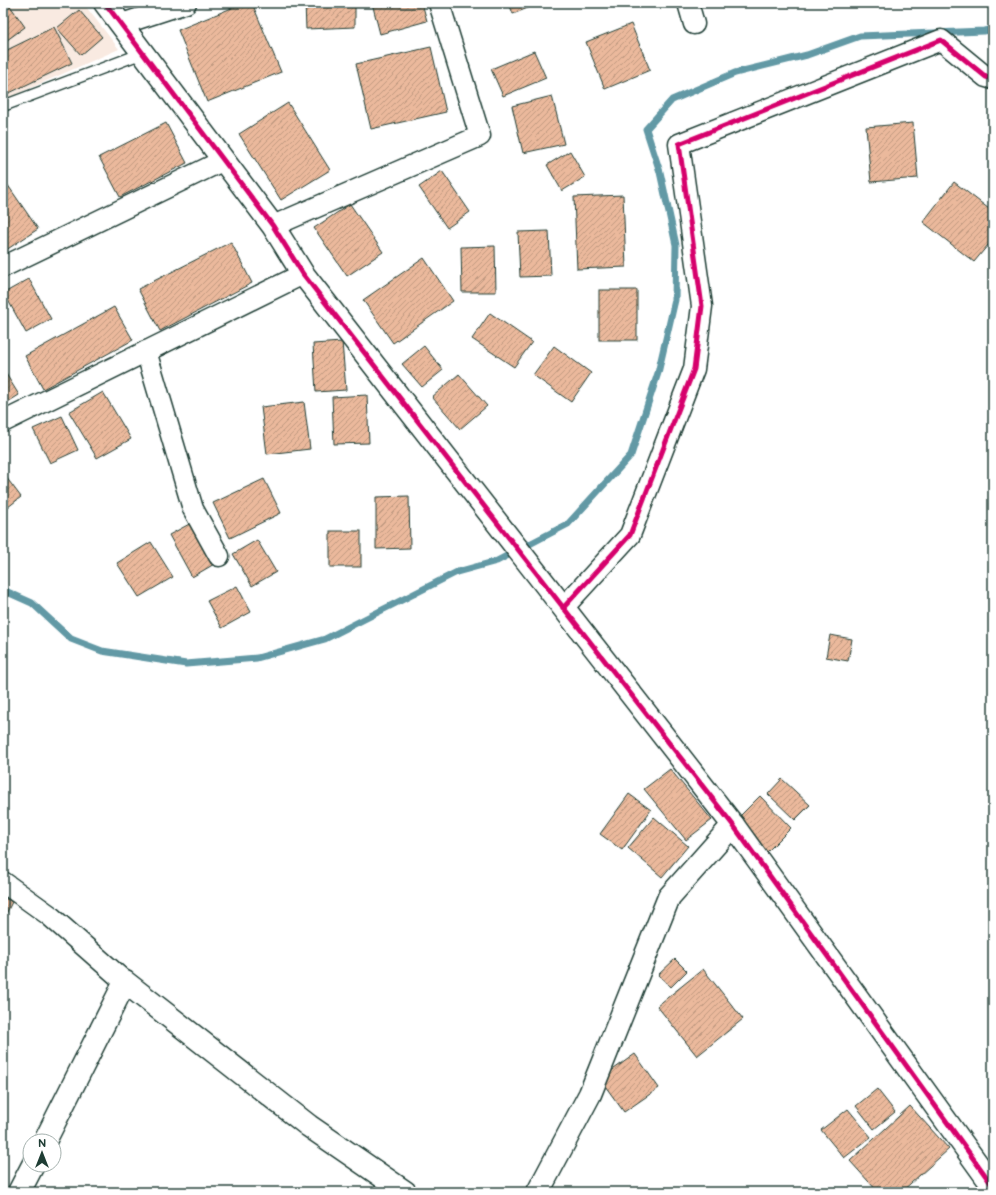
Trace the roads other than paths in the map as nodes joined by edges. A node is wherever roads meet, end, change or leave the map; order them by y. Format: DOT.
graph roads {
  1 [pos="105,3"];
  2 [pos="186,3"];
  3 [pos="439,3"];
  4 [pos="688,3"];
  5 [pos="122,24"];
  6 [pos="694,24"];
  7 [pos="143,53"];
  8 [pos="993,79"];
  9 [pos="3,106"];
  10 [pos="224,160"];
  11 [pos="273,226"];
  12 [pos="3,267"];
  13 [pos="303,274"];
  14 [pos="146,351"];
  15 [pos="3,422"];
  16 [pos="219,556"];
  17 [pos="563,608"];
  18 [pos="733,825"];
  19 [pos="3,882"];
  20 [pos="125,982"];
  21 [pos="49,1133"];
  22 [pos="29,1173"];
  23 [pos="993,1186"];
  24 [pos="19,1192"];
  25 [pos="405,1192"];
  26 [pos="538,1192"];
  1 -- 5 [label="street"];
  2 -- 5 [label="street"];
  3 -- 11 [label="street"];
  4 -- 6 [label="street"];
  5 -- 7 [label="street"];
  7 -- 9 [label="lane"];
  7 -- 10 [label="street"];
  8 -- 17 [label="street"];
  10 -- 11 [label="street"];
  10 -- 12 [label="street"];
  11 -- 13 [label="street"];
  13 -- 14 [label="street"];
  13 -- 17 [label="street"];
  14 -- 15 [label="street"];
  14 -- 16 [label="street"];
  17 -- 18 [label="street"];
  18 -- 23 [label="street"];
  18 -- 26 [label="street"];
  19 -- 20 [label="street"];
  20 -- 21 [label="street"];
  20 -- 25 [label="street"];
  22 -- 24 [label="street"];
}
